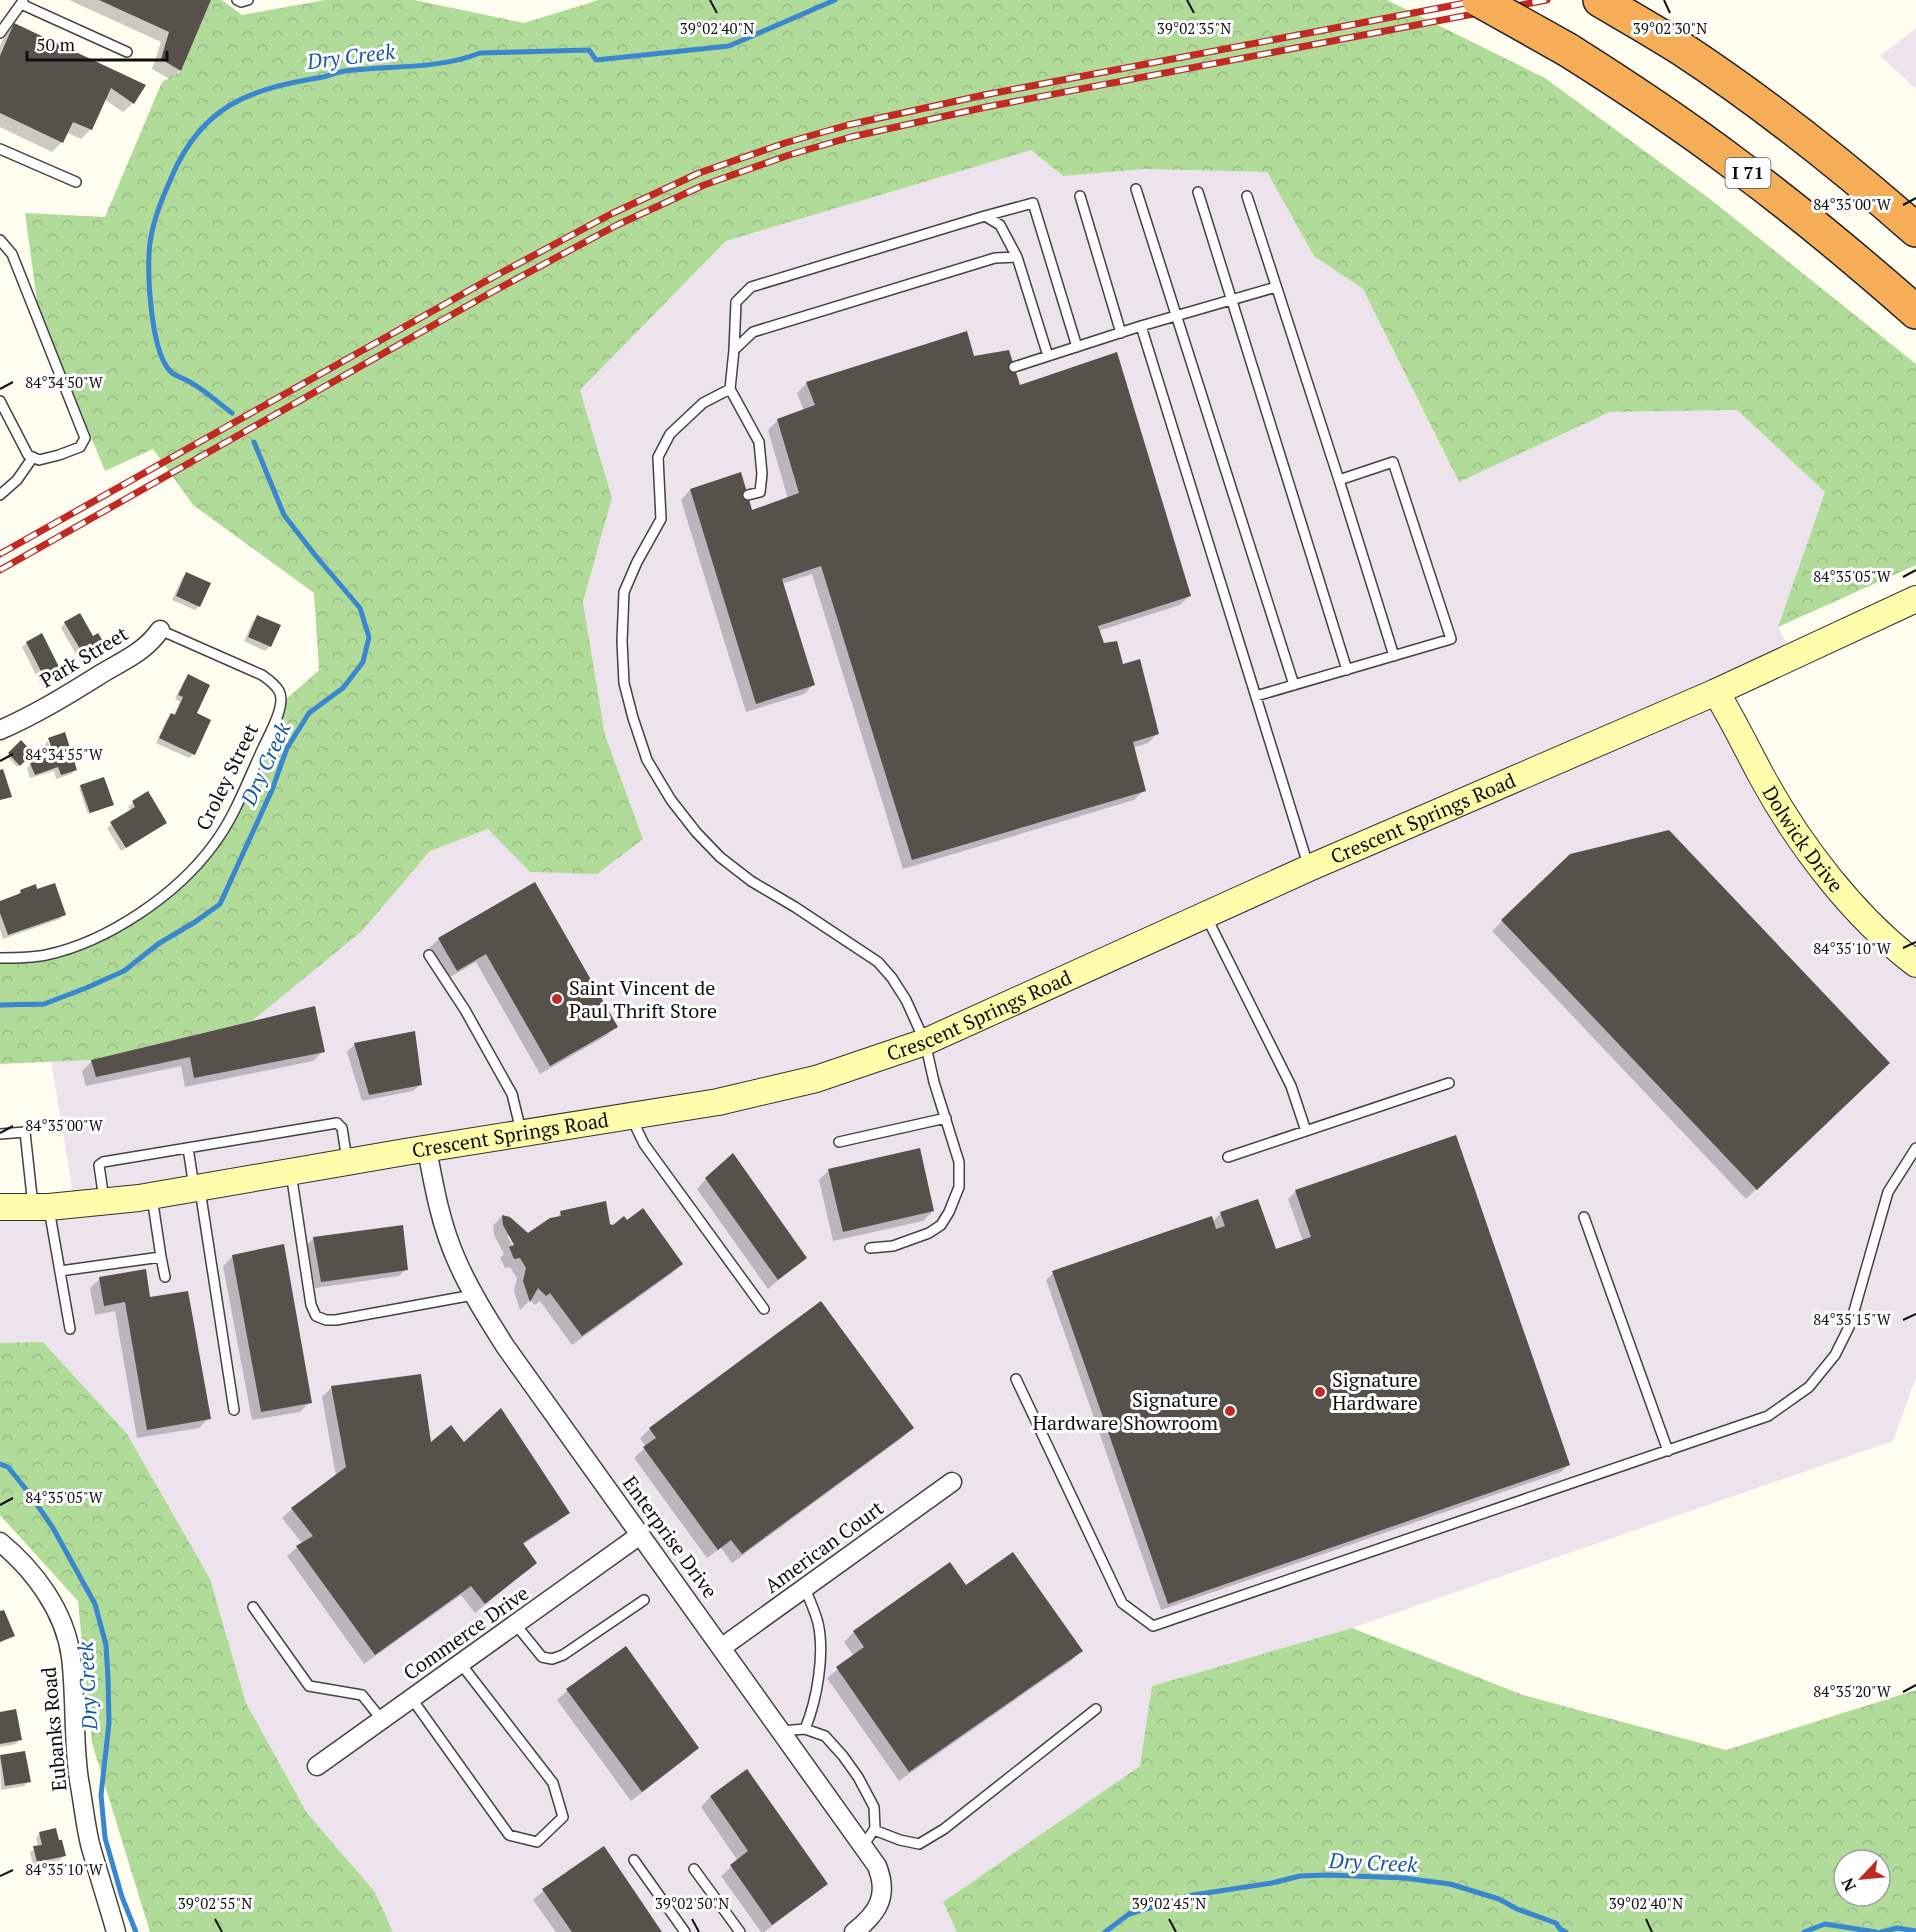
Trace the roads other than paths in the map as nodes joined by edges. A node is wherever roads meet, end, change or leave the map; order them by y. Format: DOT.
graph roads {
  1 [pos="237,0"];
  2 [pos="248,0"];
  3 [pos="1479,0"];
  4 [pos="1600,0"];
  5 [pos="22,2"];
  6 [pos="0,33"];
  7 [pos="128,52"];
  8 [pos="0,149"];
  9 [pos="76,182"];
  10 [pos="1136,189"];
  11 [pos="1198,192"];
  12 [pos="1247,195"];
  13 [pos="1080,196"];
  14 [pos="985,216"];
  15 [pos="1916,230"];
  16 [pos="0,240"];
  17 [pos="1017,257"];
  18 [pos="1276,286"];
  19 [pos="1233,299"];
  20 [pos="1916,312"];
  21 [pos="1176,316"];
  22 [pos="1141,327"];
  23 [pos="1121,333"];
  24 [pos="1077,347"];
  25 [pos="734,350"];
  26 [pos="1048,356"];
  27 [pos="1014,367"];
  28 [pos="730,389"];
  29 [pos="0,401"];
  30 [pos="33,457"];
  31 [pos="1339,480"];
  32 [pos="0,495"];
  33 [pos="748,495"];
  34 [pos="1905,604"];
  35 [pos="160,630"];
  36 [pos="1394,656"];
  37 [pos="1347,670"];
  38 [pos="1294,686"];
  39 [pos="280,692"];
  40 [pos="1716,693"];
  41 [pos="1256,696"];
  42 [pos="0,730"];
  43 [pos="1309,868"];
  44 [pos="1205,915"];
  45 [pos="429,956"];
  46 [pos="0,958"];
  47 [pos="1916,964"];
  48 [pos="925,1042"];
  49 [pos="1449,1083"];
  50 [pos="630,1115"];
  51 [pos="946,1118"];
  52 [pos="1306,1131"];
  53 [pos="521,1133"];
  54 [pos="0,1134"];
  55 [pos="839,1142"];
  56 [pos="188,1148"];
  57 [pos="1916,1148"];
  58 [pos="427,1149"];
  59 [pos="1228,1157"];
  60 [pos="347,1162"];
  61 [pos="291,1172"];
  62 [pos="197,1188"];
  63 [pos="152,1196"];
  64 [pos="104,1203"];
  65 [pos="0,1207"];
  66 [pos="41,1207"];
  67 [pos="1584,1217"];
  68 [pos="870,1248"];
  69 [pos="161,1257"];
  70 [pos="60,1270"];
  71 [pos="165,1277"];
  72 [pos="473,1295"];
  73 [pos="764,1309"];
  74 [pos="70,1329"];
  75 [pos="1016,1379"];
  76 [pos="234,1410"];
  77 [pos="1668,1451"];
  78 [pos="952,1482"];
  79 [pos="640,1534"];
  80 [pos="0,1542"];
  81 [pos="805,1588"];
  82 [pos="644,1600"];
  83 [pos="254,1606"];
  84 [pos="516,1625"];
  85 [pos="721,1648"];
  86 [pos="461,1664"];
  87 [pos="412,1699"];
  88 [pos="1096,1709"];
  89 [pos="381,1720"];
  90 [pos="805,1729"];
  91 [pos="781,1731"];
  92 [pos="317,1766"];
  93 [pos="874,1830"];
  94 [pos="863,1846"];
  95 [pos="634,1860"];
  96 [pos="694,1869"];
  97 [pos="116,1932"];
  98 [pos="685,1932"];
  99 [pos="740,1932"];
  100 [pos="854,1932"];
  1 -- 2 [label="lane"];
  3 -- 20 [label="highway, I 71, bridge"];
  4 -- 15 [label="highway"];
  5 -- 6 [label="lane"];
  5 -- 7 [label="lane"];
  8 -- 9 [label="lane"];
  10 -- 21 [label="lane"];
  11 -- 19 [label="lane"];
  12 -- 18 [label="lane"];
  13 -- 23 [label="lane"];
  14 -- 17 [label="lane"];
  14 -- 24 [label="lane"];
  14 -- 25 [label="lane"];
  16 -- 30 [label="lane"];
  17 -- 25 [label="lane"];
  17 -- 26 [label="lane"];
  18 -- 19 [label="lane"];
  18 -- 31 [label="lane"];
  19 -- 21 [label="lane"];
  19 -- 37 [label="lane"];
  21 -- 22 [label="lane"];
  21 -- 38 [label="lane"];
  22 -- 23 [label="lane"];
  22 -- 41 [label="lane"];
  23 -- 24 [label="lane"];
  24 -- 26 [label="lane"];
  25 -- 28 [label="lane"];
  26 -- 27 [label="lane"];
  28 -- 33 [label="lane"];
  28 -- 48 [label="lane"];
  29 -- 30 [label="lane"];
  30 -- 32 [label="lane"];
  31 -- 36 [label="lane"];
  31 -- 36 [label="lane"];
  34 -- 40 [label="main road, Crescent Springs Road"];
  35 -- 39 [label="lane, Park Street"];
  35 -- 42 [label="street, Park Street"];
  36 -- 37 [label="lane"];
  37 -- 38 [label="lane"];
  38 -- 41 [label="lane"];
  39 -- 46 [label="lane, Croley Street"];
  40 -- 43 [label="main road, Crescent Springs Road"];
  40 -- 47 [label="main road, Dolwick Drive"];
  41 -- 43 [label="lane"];
  43 -- 44 [label="main road, Crescent Springs Road"];
  44 -- 48 [label="main road, Crescent Springs Road"];
  44 -- 52 [label="lane"];
  45 -- 53 [label="lane"];
  48 -- 50 [label="main road, Crescent Springs Road"];
  48 -- 51 [label="lane"];
  49 -- 52 [label="lane"];
  50 -- 53 [label="main road, Crescent Springs Road"];
  50 -- 73 [label="lane"];
  51 -- 55 [label="lane"];
  51 -- 68 [label="lane"];
  52 -- 59 [label="lane"];
  53 -- 58 [label="main road, Crescent Springs Road"];
  54 -- 66 [label="lane"];
  56 -- 60 [label="lane"];
  56 -- 62 [label="lane"];
  56 -- 64 [label="lane"];
  57 -- 77 [label="lane"];
  58 -- 60 [label="main road, Crescent Springs Road"];
  58 -- 72 [label="street, Enterprise Drive"];
  60 -- 61 [label="main road, Crescent Springs Road"];
  61 -- 62 [label="main road, Crescent Springs Road"];
  61 -- 72 [label="lane"];
  62 -- 63 [label="main road, Crescent Springs Road"];
  62 -- 76 [label="lane"];
  63 -- 64 [label="main road, Crescent Springs Road"];
  63 -- 69 [label="lane"];
  64 -- 66 [label="main road, Crescent Springs Road"];
  65 -- 66 [label="main road, Crescent Springs Road"];
  66 -- 70 [label="lane"];
  67 -- 77 [label="lane"];
  69 -- 70 [label="lane"];
  69 -- 71 [label="lane"];
  70 -- 74 [label="lane"];
  72 -- 79 [label="street, Enterprise Drive"];
  75 -- 77 [label="lane"];
  78 -- 81 [label="street, American Court"];
  79 -- 84 [label="street, Commerce Drive"];
  79 -- 85 [label="street, Enterprise Drive"];
  80 -- 97 [label="street, Eubanks Road"];
  81 -- 85 [label="street, American Court"];
  81 -- 90 [label="lane"];
  82 -- 84 [label="lane"];
  83 -- 89 [label="lane"];
  84 -- 86 [label="street, Commerce Drive"];
  85 -- 91 [label="street, Enterprise Drive"];
  86 -- 87 [label="street, Commerce Drive"];
  86 -- 87 [label="lane"];
  87 -- 89 [label="street, Commerce Drive"];
  88 -- 93 [label="lane"];
  89 -- 92 [label="street, Commerce Drive"];
  90 -- 91 [label="lane"];
  90 -- 93 [label="lane"];
  91 -- 94 [label="street, Enterprise Drive"];
  93 -- 94 [label="lane"];
  94 -- 100 [label="street, Enterprise Drive"];
  95 -- 98 [label="lane"];
  96 -- 99 [label="lane"];
}
